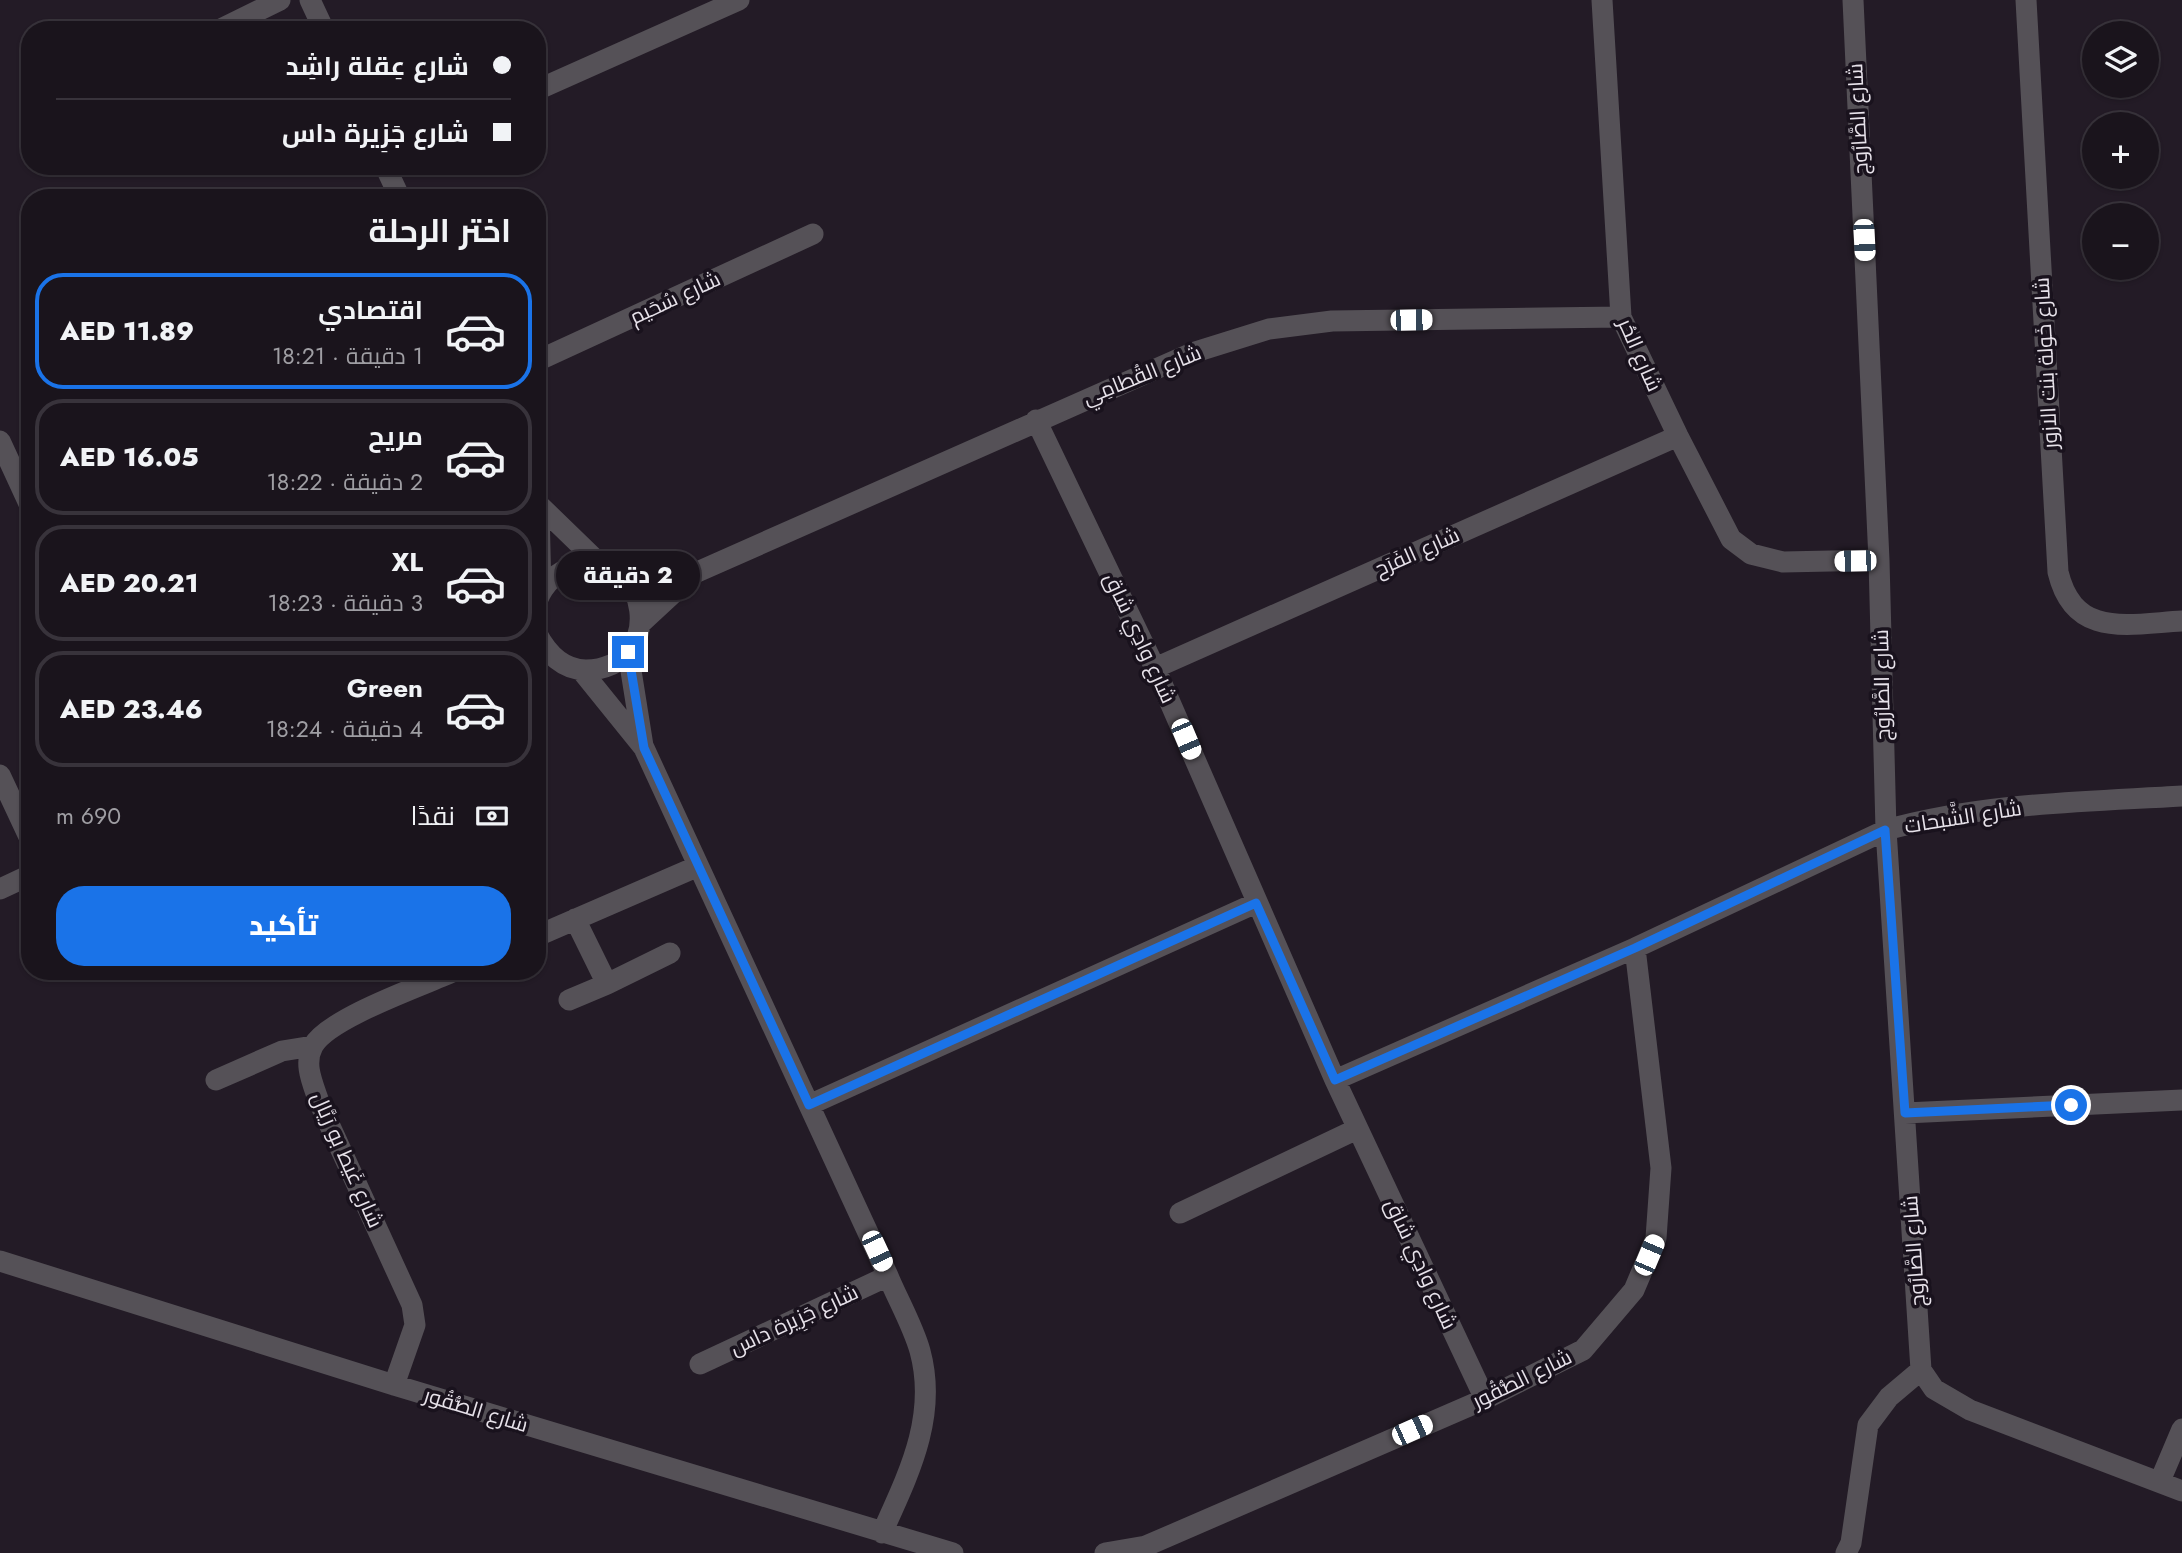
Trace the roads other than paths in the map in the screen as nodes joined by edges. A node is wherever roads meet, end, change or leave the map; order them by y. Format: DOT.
graph roads {
  1 [pos="280,0"];
  2 [pos="310,0"];
  3 [pos="739,0"];
  4 [pos="1602,0"];
  5 [pos="1853,0"];
  6 [pos="2026,0"];
  7 [pos="237,21"];
  8 [pos="320,21"];
  9 [pos="546,86"];
  10 [pos="813,234"];
  11 [pos="1621,317"];
  12 [pos="546,357"];
  13 [pos="1036,419"];
  14 [pos="1678,436"];
  15 [pos="0,441"];
  16 [pos="21,486"];
  17 [pos="546,513"];
  18 [pos="1879,560"];
  19 [pos="610,570"];
  20 [pos="695,573"];
  21 [pos="546,587"];
  22 [pos="2182,621"];
  23 [pos="641,623"];
  24 [pos="628,652"];
  25 [pos="547,660"];
  26 [pos="1156,668"];
  27 [pos="582,670"];
  28 [pos="644,748"];
  29 [pos="0,775"];
  30 [pos="2182,796"];
  31 [pos="21,820"];
  32 [pos="1885,830"];
  33 [pos="696,867"];
  34 [pos="21,879"];
  35 [pos="0,889"];
  36 [pos="1256,903"];
  37 [pos="575,919"];
  38 [pos="546,932"];
  39 [pos="1635,948"];
  40 [pos="670,953"];
  41 [pos="434,980"];
  42 [pos="607,984"];
  43 [pos="569,1000"];
  44 [pos="313,1046"];
  45 [pos="216,1080"];
  46 [pos="1335,1080"];
  47 [pos="2182,1100"];
  48 [pos="809,1105"];
  49 [pos="1905,1113"];
  50 [pos="1357,1129"];
  51 [pos="1180,1213"];
  52 [pos="0,1262"];
  53 [pos="888,1276"];
  54 [pos="700,1364"];
  55 [pos="1922,1370"];
  56 [pos="394,1385"];
  57 [pos="1485,1399"];
  58 [pos="2182,1429"];
  59 [pos="2160,1482"];
  60 [pos="2182,1491"];
  61 [pos="882,1533"];
  62 [pos="953,1553"];
  63 [pos="1105,1553"];
  64 [pos="1846,1553"];
  1 -- 7 [label="street"];
  2 -- 8 [label="street"];
  3 -- 9 [label="street"];
  4 -- 11 [label="street, شارع الحُر"];
  5 -- 18 [label="street, شارع الصَّارُوج"];
  6 -- 22 [label="street, شارع خَولة بنت الازور"];
  10 -- 12 [label="street, شارع سُحَيم"];
  11 -- 13 [label="street, شارع القُطامِي"];
  11 -- 14 [label="street, شارع الحُر"];
  13 -- 20 [label="street, شارع القُطامِي"];
  13 -- 26 [label="street, شارع وادِي شاق"];
  14 -- 18 [label="street, شارع الحُر"];
  14 -- 26 [label="street, شارع الفَرَح"];
  15 -- 16 [label="street"];
  17 -- 19 [label="street"];
  18 -- 32 [label="street, شارع الصَّارُوج"];
  19 -- 20 [label="street, شارع القُطامِي"];
  19 -- 21 [label="street, شارع القُطامِي"];
  19 -- 23 [label="street"];
  20 -- 23 [label="street, شارع القُطامِي"];
  23 -- 24 [label="street"];
  24 -- 27 [label="street"];
  24 -- 28 [label="street"];
  25 -- 27 [label="street"];
  26 -- 36 [label="street, شارع وادِي شاق"];
  27 -- 28 [label="street"];
  28 -- 33 [label="street"];
  29 -- 31 [label="street"];
  30 -- 32 [label="street, شارع الشَّبحات"];
  32 -- 39 [label="street, شارع الشَّبحات"];
  32 -- 49 [label="street, شارع الصَّارُوج"];
  33 -- 37 [label="street"];
  33 -- 48 [label="street"];
  34 -- 35 [label="street"];
  36 -- 46 [label="street, شارع وادِي شاق"];
  36 -- 48 [label="street"];
  37 -- 38 [label="street"];
  37 -- 42 [label="street"];
  39 -- 46 [label="street, شارع الشَّبحات"];
  39 -- 57 [label="street, شارع الصُّقُور"];
  40 -- 42 [label="street"];
  41 -- 44 [label="street"];
  42 -- 43 [label="street"];
  44 -- 45 [label="street"];
  44 -- 56 [label="street, شارع غَيط بو رَيَّال"];
  46 -- 50 [label="street, شارع وادِي شاق"];
  47 -- 49 [label="street"];
  48 -- 53 [label="street"];
  49 -- 55 [label="street, شارع الصَّارُوج"];
  50 -- 51 [label="street"];
  50 -- 57 [label="street, شارع وادِي شاق"];
  52 -- 56 [label="street, شارع الصُّقُور"];
  53 -- 54 [label="street, شارع جَزِيرة داس"];
  53 -- 61 [label="street"];
  55 -- 59 [label="street"];
  55 -- 64 [label="street"];
  56 -- 61 [label="street, شارع الصُّقُور"];
  57 -- 63 [label="street, شارع الصُّقُور"];
  58 -- 59 [label="street"];
  59 -- 60 [label="street"];
  61 -- 62 [label="street, شارع الصُّقُور"];
}
